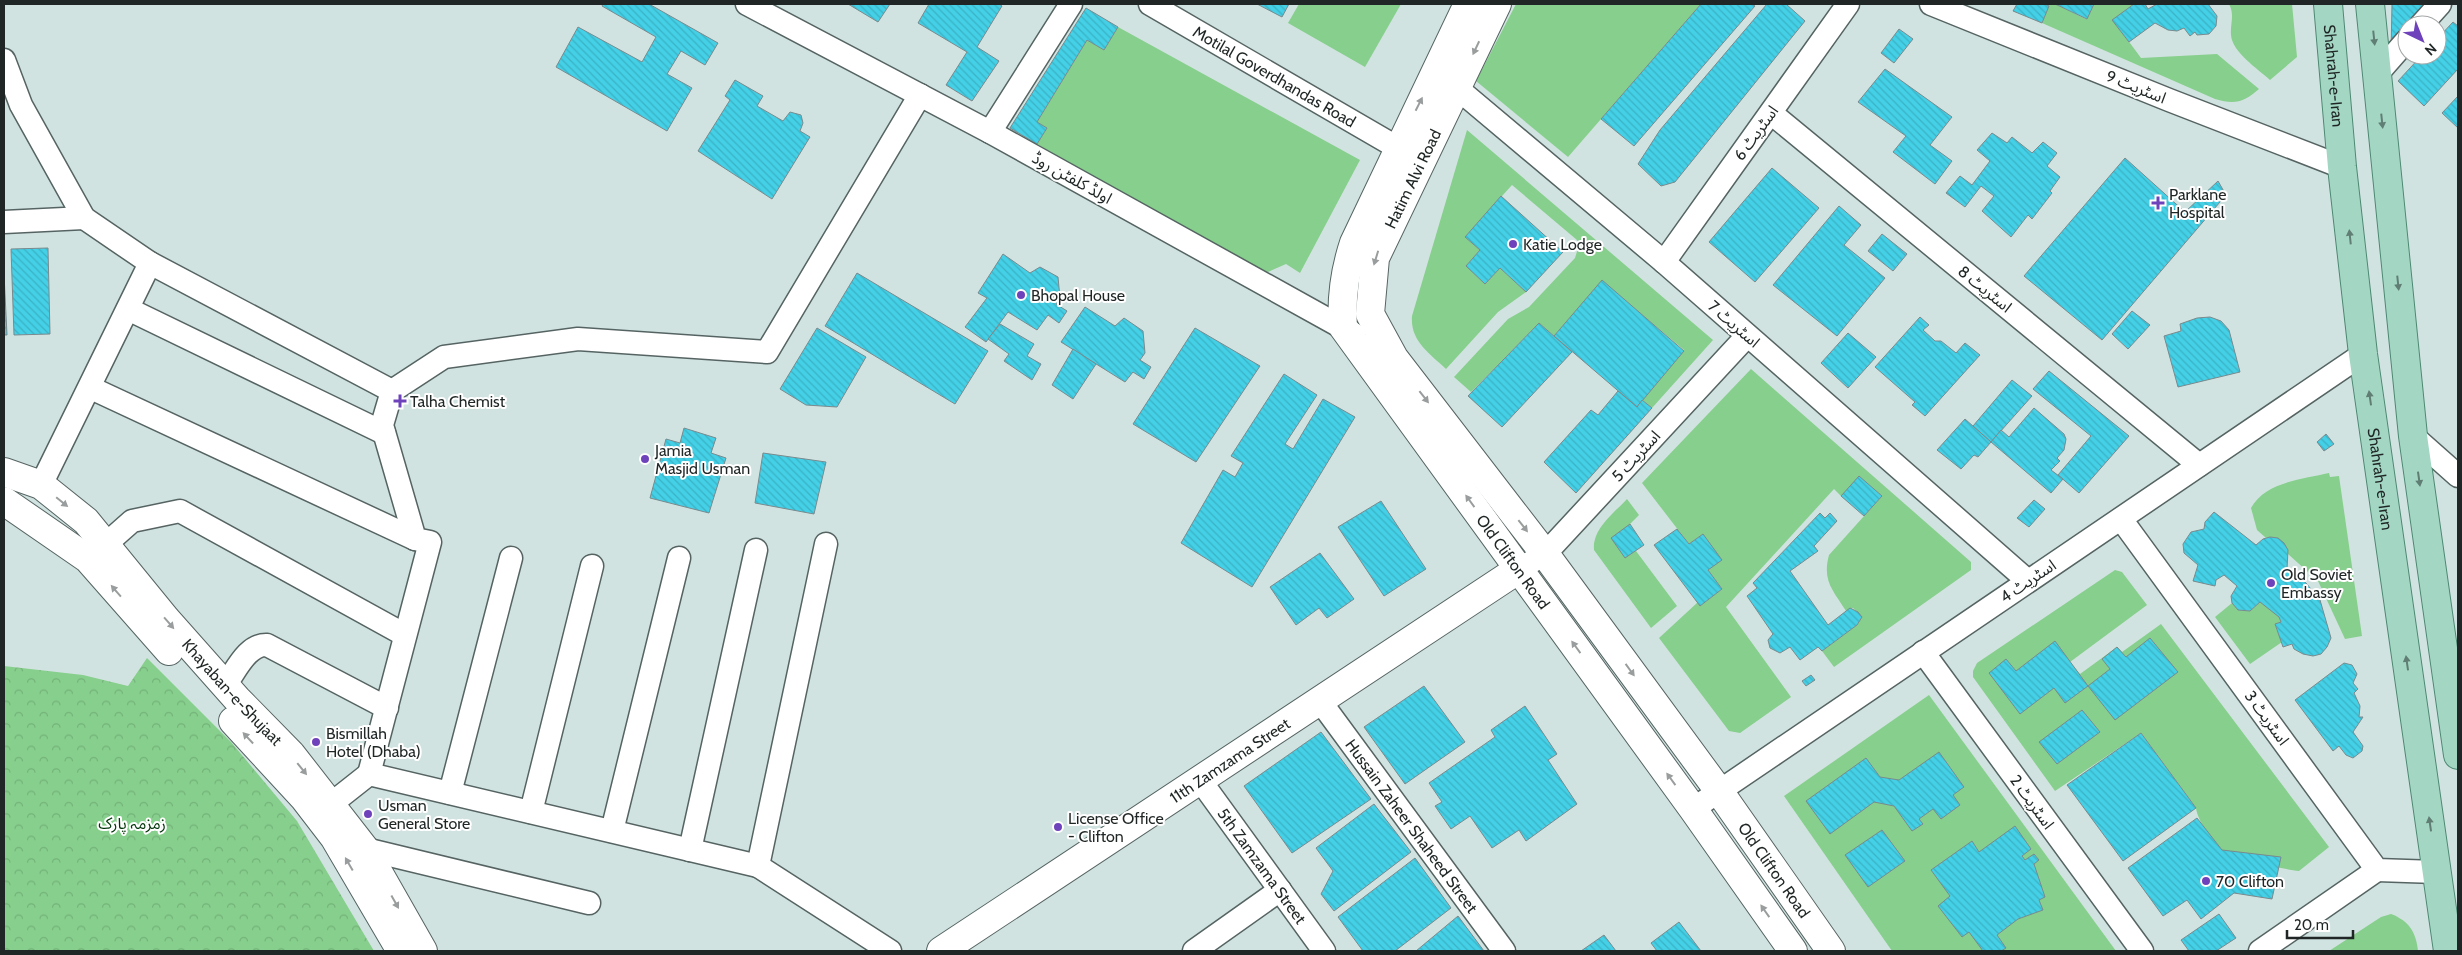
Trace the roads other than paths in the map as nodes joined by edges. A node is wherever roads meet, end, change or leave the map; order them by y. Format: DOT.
graph roads {
  1 [pos="747,4"];
  2 [pos="1071,4"];
  3 [pos="1150,4"];
  4 [pos="1468,4"];
  5 [pos="1497,4"];
  6 [pos="1848,4"];
  7 [pos="2328,4"];
  8 [pos="2370,4"];
  9 [pos="2440,4"];
  10 [pos="1936,5"];
  11 [pos="2430,15"];
  12 [pos="2397,51"];
  13 [pos="4,60"];
  14 [pos="1436,70"];
  15 [pos="2378,73"];
  16 [pos="1457,88"];
  17 [pos="920,95"];
  18 [pos="1771,113"];
  19 [pos="990,132"];
  20 [pos="1398,148"];
  21 [pos="2342,167"];
  22 [pos="84,218"];
  23 [pos="4,222"];
  24 [pos="1664,262"];
  25 [pos="150,263"];
  26 [pos="128,309"];
  27 [pos="1343,327"];
  28 [pos="1747,336"];
  29 [pos="2363,354"];
  30 [pos="1394,358"];
  31 [pos="90,388"];
  32 [pos="392,390"];
  33 [pos="384,433"];
  34 [pos="2413,436"];
  35 [pos="2199,465"];
  36 [pos="4,472"];
  37 [pos="2458,476"];
  38 [pos="41,485"];
  39 [pos="4,501"];
  40 [pos="2121,519"];
  41 [pos="415,539"];
  42 [pos="106,544"];
  43 [pos="826,544"];
  44 [pos="756,550"];
  45 [pos="1545,554"];
  46 [pos="511,558"];
  47 [pos="679,558"];
  48 [pos="592,566"];
  49 [pos="1519,569"];
  50 [pos="2028,581"];
  51 [pos="406,635"];
  52 [pos="1923,652"];
  53 [pos="225,686"];
  54 [pos="1320,700"];
  55 [pos="387,708"];
  56 [pos="2458,755"];
  57 [pos="369,774"];
  58 [pos="1200,780"];
  59 [pos="1719,791"];
  60 [pos="450,793"];
  61 [pos="331,804"];
  62 [pos="1693,809"];
  63 [pos="531,812"];
  64 [pos="612,831"];
  65 [pos="365,850"];
  66 [pos="690,850"];
  67 [pos="758,866"];
  68 [pos="2378,870"];
  69 [pos="2436,872"];
  70 [pos="1280,890"];
  71 [pos="589,902"];
  72 [pos="401,951"];
  73 [pos="423,951"];
  74 [pos="890,951"];
  75 [pos="941,951"];
  76 [pos="1194,951"];
  77 [pos="1324,951"];
  78 [pos="1504,951"];
  79 [pos="1793,951"];
  80 [pos="1831,951"];
  81 [pos="2142,951"];
  82 [pos="2260,951"];
  83 [pos="2448,951"];
  1 -- 17 [label="street, اولڈ کلفٹن روڈ"];
  2 -- 19 [label="street"];
  3 -- 20 [label="street, Motilal Goverdhandas Road"];
  4 -- 14 [label="street, Hatim Alvi Road"];
  5 -- 16 [label="street, Hatim Alvi Road, one-way"];
  6 -- 18 [label="street, اسٹریٹ 6"];
  7 -- 21 [label="main road, Shahrah-e-Iran"];
  8 -- 15 [label="main road, one-way"];
  9 -- 11 [label="street"];
  10 -- 21 [label="street, اسٹریٹ 9"];
  12 -- 15 [label="street"];
  13 -- 22 [label="street"];
  14 -- 16 [label="street, اسٹریٹ 7"];
  20 -- 14 [label="street, Hatim Alvi Road, one-way"];
  15 -- 34 [label="main road, one-way"];
  16 -- 24 [label="street, اسٹریٹ 7"];
  16 -- 30 [label="street, Hatim Alvi Road, one-way"];
  17 -- 19 [label="street, اولڈ کلفٹن روڈ"];
  17 -- 32 [label="street"];
  18 -- 24 [label="street, اسٹریٹ 6"];
  18 -- 35 [label="street, اسٹریٹ 8"];
  19 -- 27 [label="street, اولڈ کلفٹن روڈ"];
  20 -- 27 [label="street"];
  29 -- 21 [label="main road, Shahrah-e-Iran, one-way"];
  22 -- 23 [label="street"];
  22 -- 25 [label="street"];
  24 -- 28 [label="street, اسٹریٹ 7"];
  25 -- 26 [label="street"];
  25 -- 32 [label="street"];
  26 -- 31 [label="street"];
  26 -- 33 [label="street"];
  27 -- 30 [label="street, اولڈ کلفٹن روڈ"];
  49 -- 27 [label="street, Old Clifton Road, one-way"];
  28 -- 45 [label="street, اسٹریٹ 5"];
  28 -- 50 [label="street, اسٹریٹ 7"];
  29 -- 35 [label="street, اسٹریٹ 4"];
  69 -- 29 [label="main road, Shahrah-e-Iran, one-way"];
  30 -- 45 [label="street, Old Clifton Road, one-way"];
  31 -- 38 [label="street"];
  31 -- 41 [label="street"];
  32 -- 33 [label="street"];
  33 -- 41 [label="street"];
  34 -- 37 [label="street"];
  34 -- 56 [label="main road, one-way"];
  35 -- 40 [label="street, اسٹریٹ 4"];
  36 -- 38 [label="street, Khayaban-e-Shujaat"];
  38 -- 42 [label="street, Khayaban-e-Shujaat, one-way"];
  72 -- 39 [label="street, Khayaban-e-Shujaat, one-way"];
  40 -- 50 [label="street, اسٹریٹ 4"];
  40 -- 68 [label="street, اسٹریٹ 3"];
  41 -- 51 [label="street"];
  42 -- 51 [label="street"];
  42 -- 53 [label="street, Khayaban-e-Shujaat, one-way"];
  43 -- 67 [label="street"];
  44 -- 66 [label="street"];
  45 -- 49 [label="street, اسٹریٹ 5"];
  45 -- 59 [label="street, Old Clifton Road, one-way"];
  46 -- 60 [label="street"];
  47 -- 64 [label="street"];
  48 -- 63 [label="street"];
  49 -- 54 [label="street, 11th Zamzama Street"];
  62 -- 49 [label="street, Old Clifton Road, one-way"];
  50 -- 52 [label="street, اسٹریٹ 4"];
  51 -- 55 [label="street"];
  52 -- 59 [label="street, اسٹریٹ 4"];
  52 -- 81 [label="street, اسٹریٹ 2"];
  53 -- 55 [label="street"];
  53 -- 61 [label="street, Khayaban-e-Shujaat, one-way"];
  54 -- 58 [label="street, 11th Zamzama Street"];
  54 -- 78 [label="street, Hussain Zaheer Shaheed Street"];
  55 -- 57 [label="street"];
  57 -- 60 [label="street"];
  57 -- 61 [label="street"];
  58 -- 70 [label="street, 5th Zamzama Street"];
  58 -- 75 [label="street, 11th Zamzama Street"];
  59 -- 62 [label="street, اسٹریٹ 4"];
  59 -- 80 [label="street, Old Clifton Road"];
  60 -- 63 [label="street"];
  61 -- 65 [label="street, Khayaban-e-Shujaat"];
  79 -- 62 [label="street, Old Clifton Road, one-way"];
  63 -- 64 [label="street"];
  64 -- 66 [label="street"];
  65 -- 71 [label="street"];
  65 -- 73 [label="street, Khayaban-e-Shujaat, one-way"];
  66 -- 67 [label="street"];
  67 -- 74 [label="street"];
  68 -- 69 [label="street"];
  68 -- 82 [label="street"];
  69 -- 83 [label="main road, Shahrah-e-Iran"];
  70 -- 76 [label="street"];
  70 -- 77 [label="street, 5th Zamzama Street"];
}
